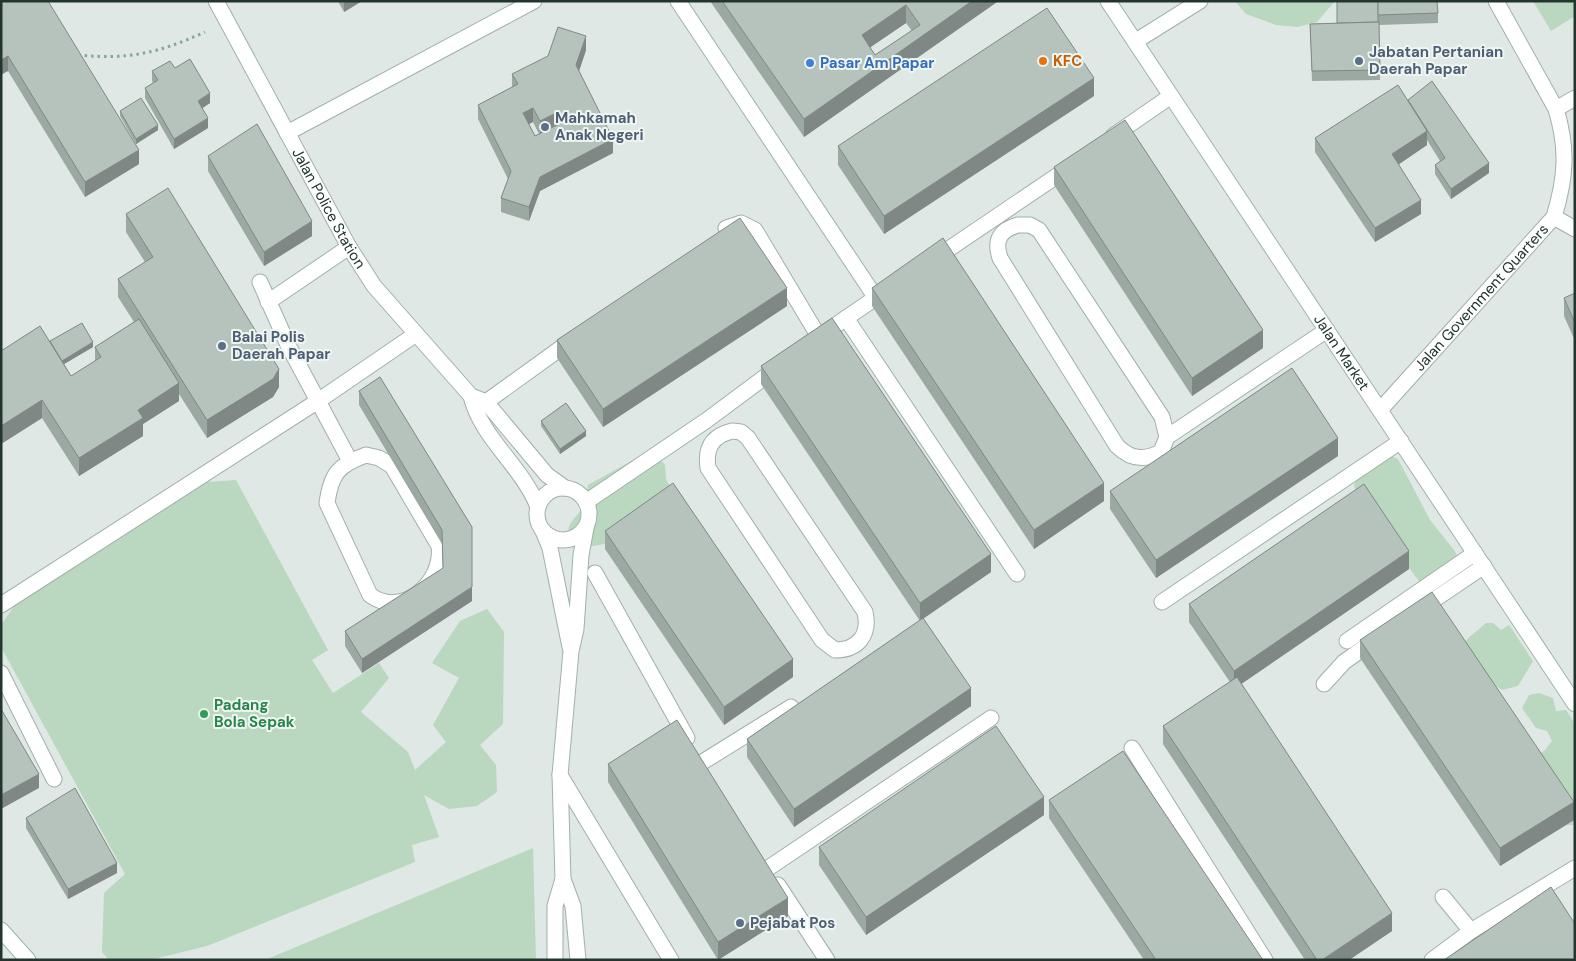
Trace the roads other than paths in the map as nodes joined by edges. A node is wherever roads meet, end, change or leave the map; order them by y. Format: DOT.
graph roads {
  1 [pos="216,1"];
  2 [pos="534,1"];
  3 [pos="678,1"];
  4 [pos="1108,1"];
  5 [pos="1200,1"];
  6 [pos="1496,1"];
  7 [pos="1136,41"];
  8 [pos="1171,96"];
  9 [pos="1575,98"];
  10 [pos="1556,110"];
  11 [pos="287,133"];
  12 [pos="1097,148"];
  13 [pos="1081,159"];
  14 [pos="1554,217"];
  15 [pos="1003,222"];
  16 [pos="1575,229"];
  17 [pos="712,238"];
  18 [pos="349,247"];
  19 [pos="925,265"];
  20 [pos="260,282"];
  21 [pos="900,282"];
  22 [pos="876,298"];
  23 [pos="268,302"];
  24 [pos="846,318"];
  25 [pos="1327,330"];
  26 [pos="583,332"];
  27 [pos="416,334"];
  28 [pos="819,337"];
  29 [pos="803,349"];
  30 [pos="787,360"];
  31 [pos="471,396"];
  32 [pos="318,401"];
  33 [pos="486,402"];
  34 [pos="1380,409"];
  35 [pos="707,420"];
  36 [pos="718,436"];
  37 [pos="1168,437"];
  38 [pos="1401,441"];
  39 [pos="350,461"];
  40 [pos="565,488"];
  41 [pos="586,502"];
  42 [pos="538,506"];
  43 [pos="586,528"];
  44 [pos="543,531"];
  45 [pos="1475,553"];
  46 [pos="1484,566"];
  47 [pos="595,573"];
  48 [pos="1017,574"];
  49 [pos="1162,602"];
  50 [pos="1,605"];
  51 [pos="1410,617"];
  52 [pos="1385,634"];
  53 [pos="1347,641"];
  54 [pos="571,651"];
  55 [pos="1,673"];
  56 [pos="1324,684"];
  57 [pos="1575,704"];
  58 [pos="791,707"];
  59 [pos="991,718"];
  60 [pos="1132,748"];
  61 [pos="701,763"];
  62 [pos="560,775"];
  63 [pos="54,779"];
  64 [pos="711,779"];
  65 [pos="757,852"];
  66 [pos="767,868"];
  67 [pos="1575,868"];
  68 [pos="563,879"];
  69 [pos="1444,897"];
  70 [pos="1,930"];
  71 [pos="1471,931"];
  72 [pos="28,960"];
  73 [pos="555,960"];
  74 [pos="578,960"];
  75 [pos="671,960"];
  76 [pos="827,960"];
  77 [pos="1265,960"];
  78 [pos="1432,960"];
  1 -- 11 [label="street, Jalan Police Station"];
  2 -- 11 [label="street"];
  3 -- 22 [label="street"];
  4 -- 7 [label="street, Jalan Market"];
  5 -- 7 [label="street"];
  6 -- 10 [label="street, Jalan Government Quarters"];
  7 -- 8 [label="street, Jalan Market"];
  8 -- 12 [label="street"];
  8 -- 25 [label="street, Jalan Market"];
  9 -- 10 [label="street"];
  10 -- 14 [label="street, Jalan Government Quarters"];
  11 -- 18 [label="street, Jalan Police Station"];
  13 -- 15 [label="street"];
  14 -- 16 [label="street"];
  14 -- 34 [label="street, Jalan Government Quarters"];
  15 -- 19 [label="street"];
  15 -- 37 [label="street"];
  15 -- 37 [label="street"];
  17 -- 28 [label="street"];
  18 -- 23 [label="street"];
  18 -- 27 [label="street, Jalan Police Station"];
  20 -- 23 [label="street"];
  21 -- 22 [label="street"];
  22 -- 24 [label="street"];
  23 -- 32 [label="street"];
  24 -- 28 [label="street"];
  24 -- 48 [label="street"];
  25 -- 34 [label="street, Jalan Market"];
  25 -- 37 [label="street"];
  26 -- 33 [label="street"];
  27 -- 31 [label="street, Jalan Police Station"];
  27 -- 32 [label="street"];
  28 -- 29 [label="street"];
  30 -- 35 [label="street"];
  31 -- 33 [label="street, Jalan Police Station"];
  31 -- 42 [label="street, Jalan Police Station"];
  32 -- 39 [label="street"];
  32 -- 50 [label="street"];
  33 -- 40 [label="street, Jalan Police Station"];
  34 -- 38 [label="street, Jalan Market"];
  35 -- 36 [label="street"];
  35 -- 41 [label="street"];
  36 -- 36 [label="street"];
  38 -- 45 [label="street, Jalan Market"];
  38 -- 49 [label="street"];
  39 -- 39 [label="street"];
  40 -- 41 [label="street"];
  40 -- 42 [label="street"];
  41 -- 43 [label="street"];
  42 -- 44 [label="street"];
  43 -- 44 [label="street"];
  43 -- 54 [label="street"];
  44 -- 54 [label="street"];
  45 -- 46 [label="street, Jalan Market"];
  45 -- 53 [label="street"];
  46 -- 51 [label="street"];
  46 -- 57 [label="street, Jalan Market"];
  47 -- 61 [label="street"];
  52 -- 56 [label="street"];
  54 -- 62 [label="street"];
  55 -- 63 [label="street"];
  58 -- 61 [label="street"];
  59 -- 66 [label="street"];
  60 -- 77 [label="street"];
  61 -- 64 [label="street"];
  62 -- 68 [label="street"];
  62 -- 75 [label="street"];
  65 -- 66 [label="street"];
  66 -- 76 [label="street"];
  67 -- 71 [label="street"];
  68 -- 73 [label="street"];
  68 -- 74 [label="street"];
  69 -- 71 [label="street"];
  70 -- 72 [label="street"];
  71 -- 78 [label="street"];
}
